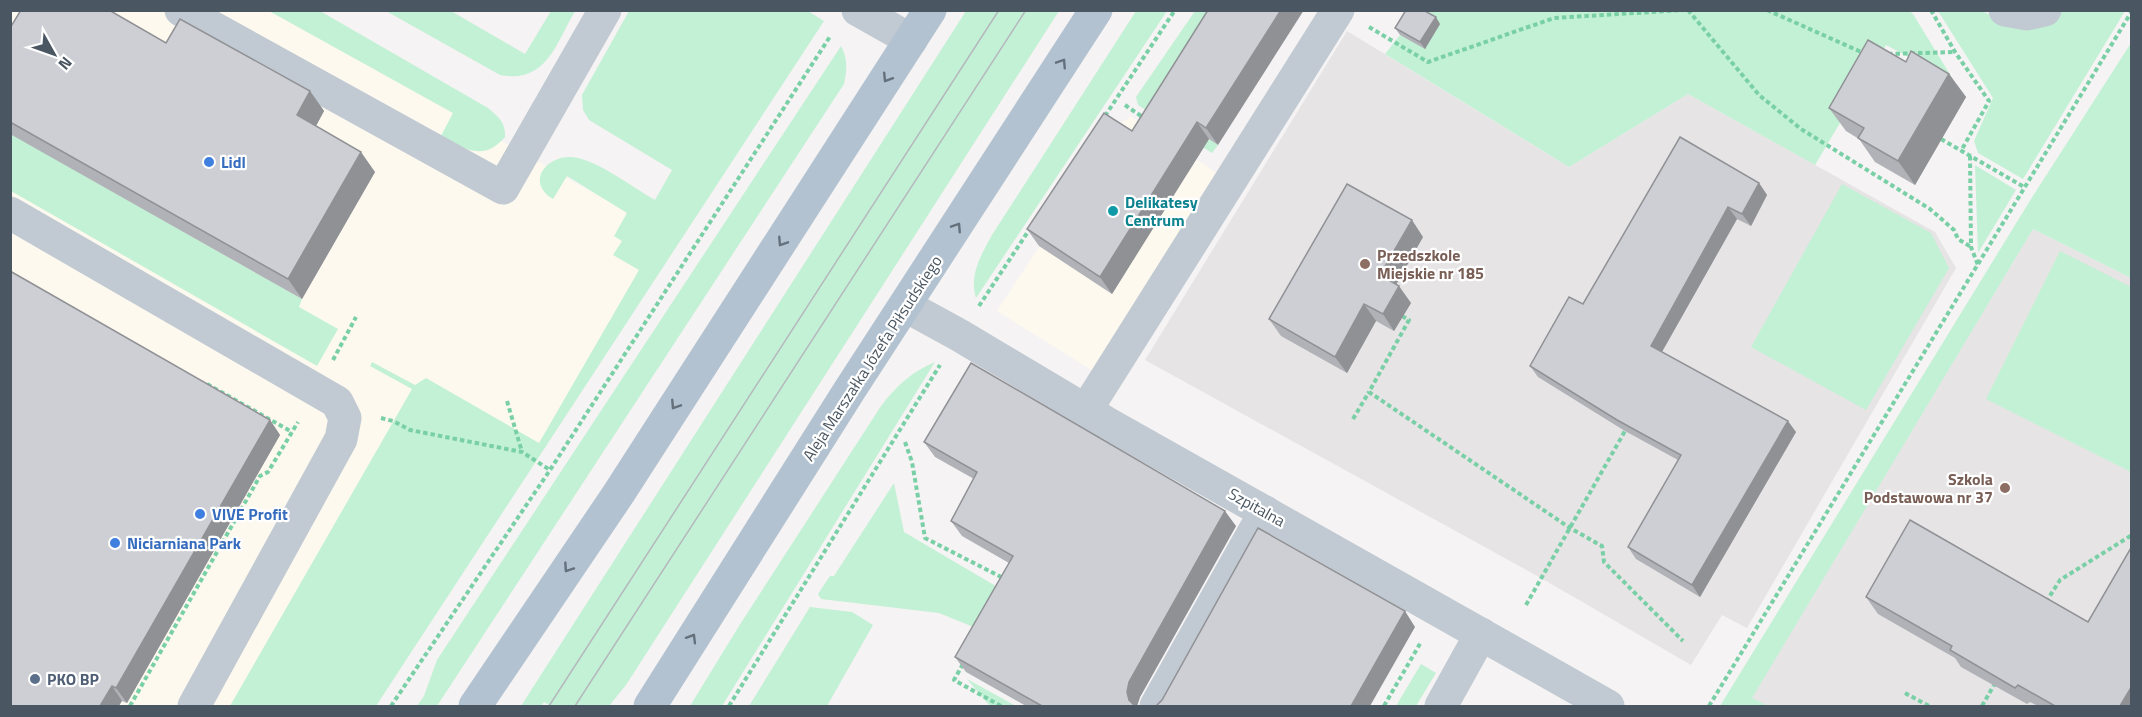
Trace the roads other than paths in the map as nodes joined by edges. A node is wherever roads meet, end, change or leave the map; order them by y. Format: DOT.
graph roads {
  1 [pos="181,10"];
  2 [pos="605,10"];
  3 [pos="930,10"];
  4 [pos="1096,10"];
  5 [pos="2005,10"];
  6 [pos="2045,10"];
  7 [pos="1349,16"];
  8 [pos="847,20"];
  9 [pos="910,40"];
  10 [pos="10,213"];
  11 [pos="906,306"];
  12 [pos="1086,410"];
  13 [pos="1265,512"];
  14 [pos="1481,634"];
  15 [pos="656,697"];
  16 [pos="194,706"];
  17 [pos="476,706"];
  18 [pos="635,706"];
  19 [pos="1156,706"];
  20 [pos="1442,706"];
  21 [pos="1608,706"];
  1 -- 2 [label="street"];
  3 -- 9 [label="main road"];
  11 -- 4 [label="main road, Aleja Marszałka Józefa Piłsudskiego, one-way"];
  5 -- 6 [label="street"];
  7 -- 12 [label="street"];
  8 -- 9 [label="street"];
  9 -- 17 [label="main road, one-way"];
  10 -- 16 [label="street"];
  11 -- 12 [label="street, Szpitalna"];
  15 -- 11 [label="main road, Aleja Marszałka Józefa Piłsudskiego, one-way"];
  12 -- 13 [label="street, Szpitalna"];
  13 -- 14 [label="street, Szpitalna"];
  13 -- 19 [label="street"];
  14 -- 20 [label="street"];
  14 -- 21 [label="street, Szpitalna"];
  15 -- 18 [label="street"];
}
